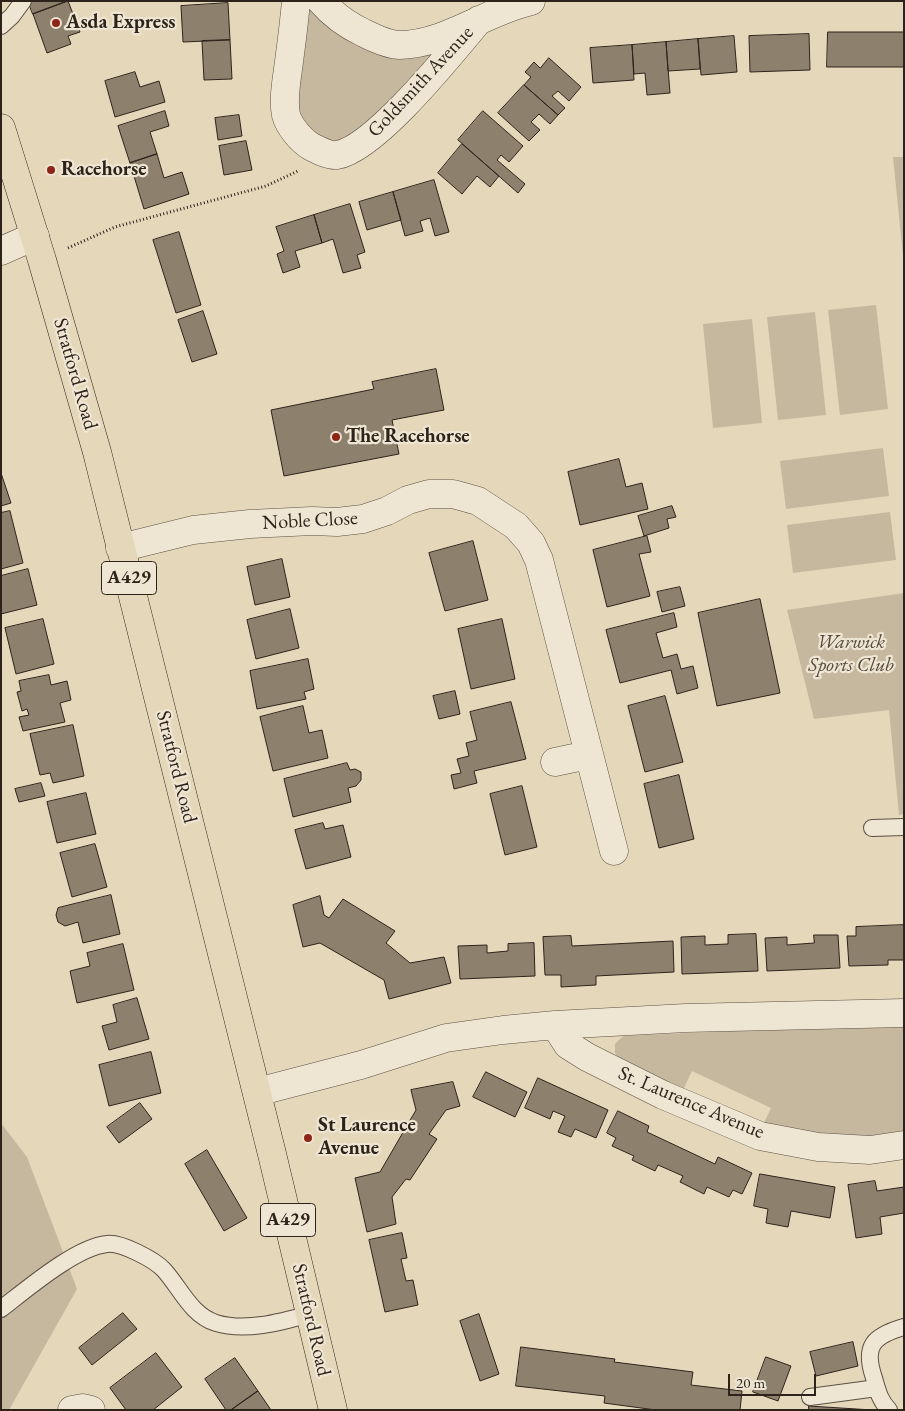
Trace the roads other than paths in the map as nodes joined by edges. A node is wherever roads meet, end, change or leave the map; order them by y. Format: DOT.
graph roads {
  1 [pos="23,1"];
  2 [pos="296,1"];
  3 [pos="321,1"];
  4 [pos="531,1"];
  5 [pos="479,20"];
  6 [pos="1,26"];
  7 [pos="1,128"];
  8 [pos="39,248"];
  9 [pos="1,251"];
  10 [pos="120,548"];
  11 [pos="588,755"];
  12 [pos="554,762"];
  13 [pos="904,827"];
  14 [pos="872,828"];
  15 [pos="614,852"];
  16 [pos="904,1014"];
  17 [pos="555,1025"];
  18 [pos="257,1092"];
  19 [pos="904,1145"];
  20 [pos="1,1308"];
  21 [pos="310,1314"];
  22 [pos="904,1327"];
  23 [pos="876,1388"];
  24 [pos="810,1396"];
  25 [pos="72,1410"];
  26 [pos="91,1410"];
  27 [pos="333,1410"];
  28 [pos="889,1410"];
  1 -- 6 [label="lane"];
  2 -- 5 [label="street, Goldsmith Avenue"];
  3 -- 5 [label="street, Goldsmith Avenue"];
  4 -- 5 [label="street, Goldsmith Avenue"];
  7 -- 8 [label="main road, Stratford Road / A429"];
  8 -- 9 [label="street"];
  8 -- 10 [label="main road, Stratford Road / A429"];
  10 -- 11 [label="street, Noble Close"];
  10 -- 18 [label="main road, Stratford Road / A429"];
  11 -- 12 [label="street"];
  11 -- 15 [label="street, Noble Close"];
  13 -- 14 [label="lane"];
  16 -- 17 [label="street"];
  17 -- 18 [label="street"];
  17 -- 19 [label="street, St. Laurence Avenue"];
  18 -- 21 [label="main road, Stratford Road / A429"];
  20 -- 21 [label="lane"];
  21 -- 27 [label="main road, Stratford Road / A429"];
  22 -- 23 [label="lane"];
  23 -- 24 [label="lane"];
  23 -- 28 [label="lane"];
  25 -- 26 [label="street"];
}
